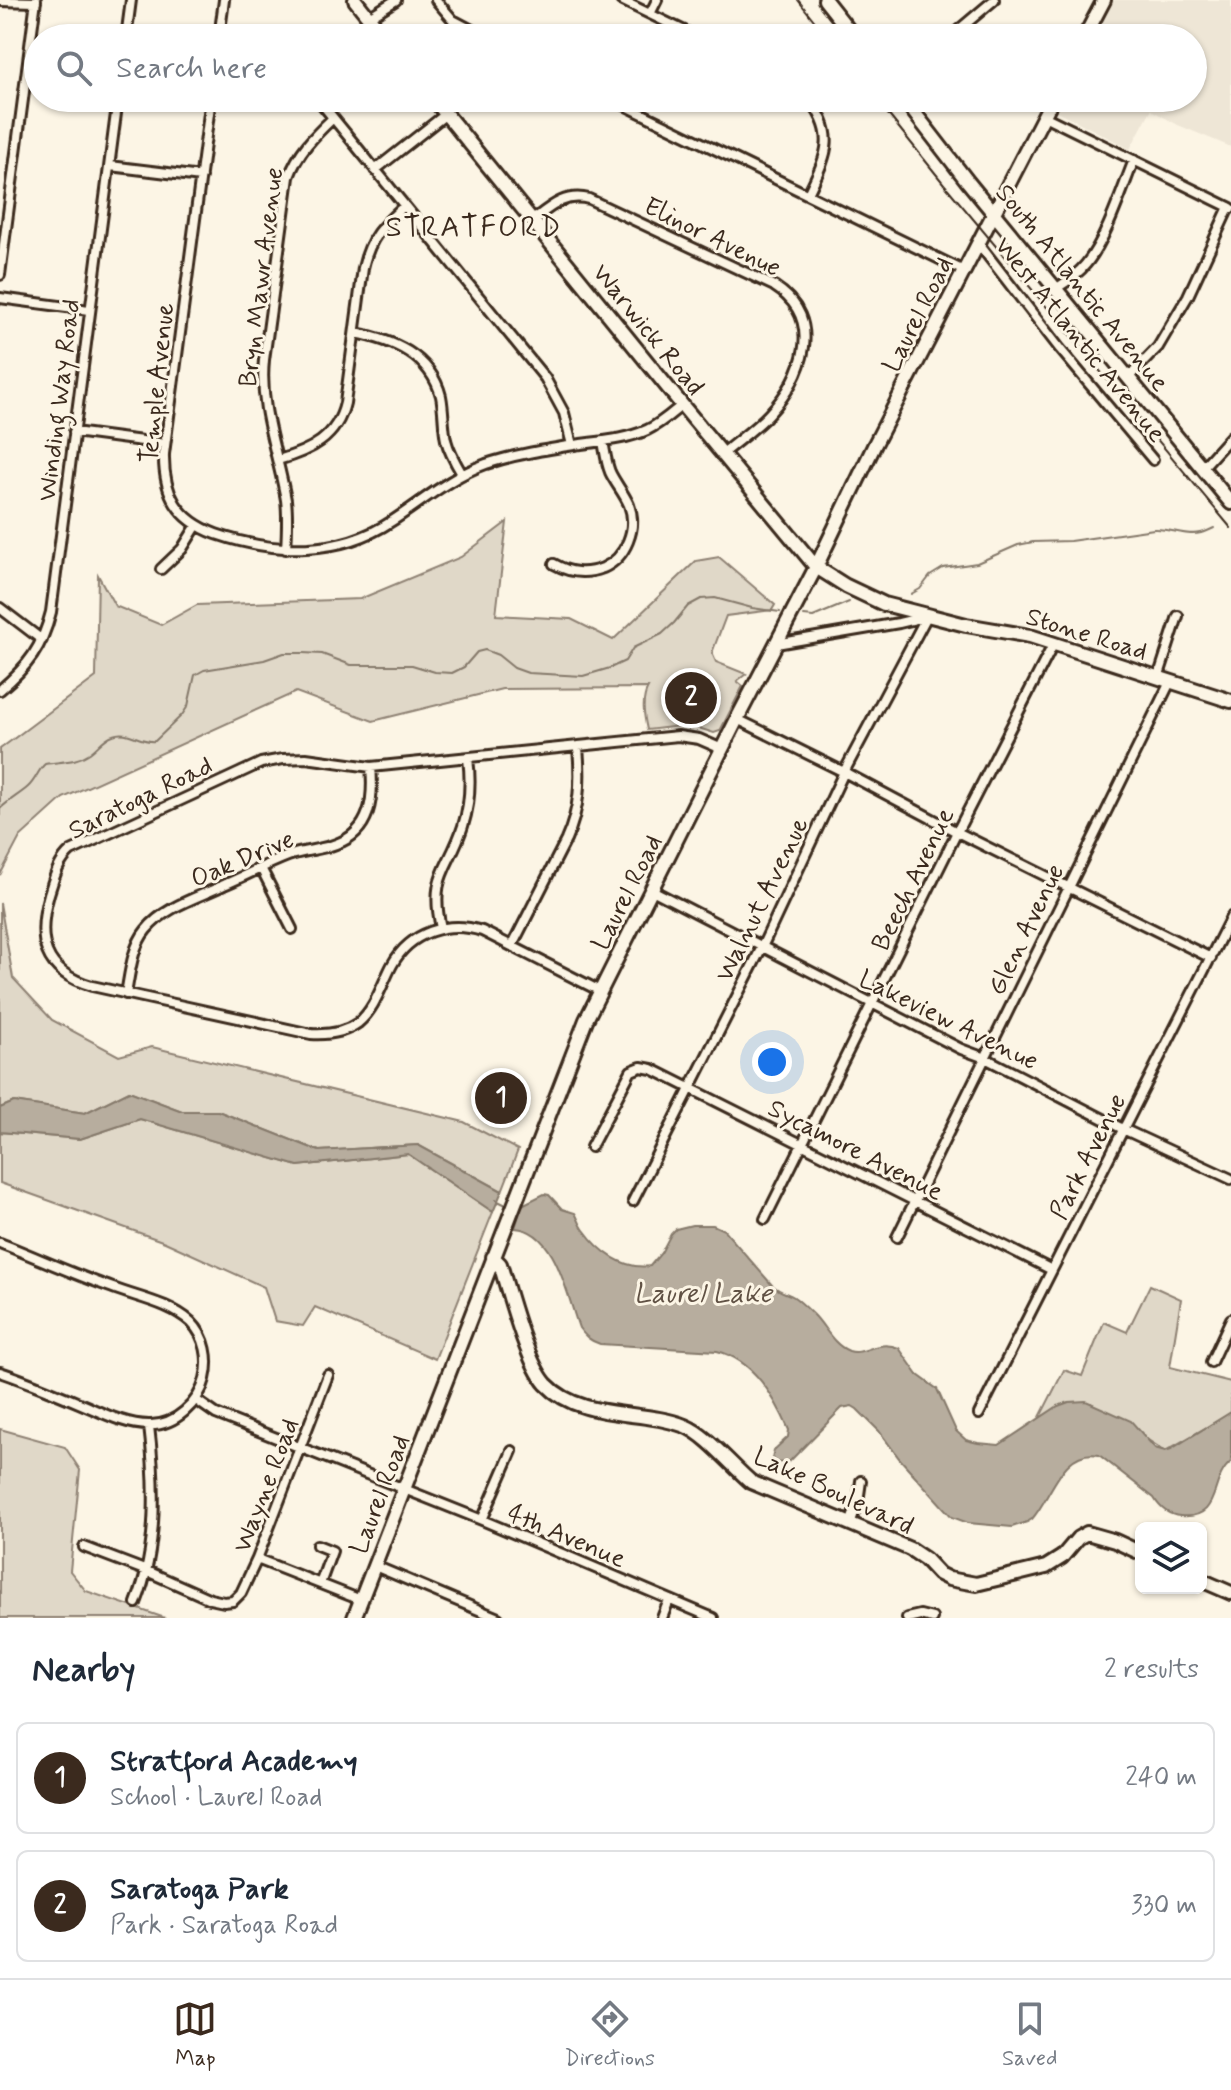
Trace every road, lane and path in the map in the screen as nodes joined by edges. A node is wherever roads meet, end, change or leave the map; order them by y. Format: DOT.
graph roads {
  1 [pos="131,0"];
  2 [pos="224,0"];
  3 [pos="355,0"];
  4 [pos="396,0"];
  5 [pos="436,0"];
  6 [pos="621,0"];
  7 [pos="657,0"];
  8 [pos="994,0"];
  9 [pos="1104,0"];
  10 [pos="0,1"];
  11 [pos="36,1"];
  12 [pos="827,1"];
  13 [pos="650,14"];
  14 [pos="369,17"];
  15 [pos="33,24"];
  16 [pos="128,24"];
  17 [pos="221,24"];
  18 [pos="374,24"];
  19 [pos="461,24"];
  20 [pos="670,24"];
  21 [pos="844,24"];
  22 [pos="966,24"];
  23 [pos="1091,24"];
  24 [pos="24,92"];
  25 [pos="116,112"];
  26 [pos="209,112"];
  27 [pos="328,112"];
  28 [pos="639,112"];
  29 [pos="818,112"];
  30 [pos="914,112"];
  31 [pos="1046,112"];
  32 [pos="446,114"];
  33 [pos="1044,116"];
  34 [pos="333,118"];
  35 [pos="1134,160"];
  36 [pos="110,166"];
  37 [pos="375,170"];
  38 [pos="201,177"];
  39 [pos="808,194"];
  40 [pos="404,206"];
  41 [pos="1230,208"];
  42 [pos="994,212"];
  43 [pos="533,220"];
  44 [pos="978,243"];
  45 [pos="964,271"];
  46 [pos="0,275"];
  47 [pos="1057,288"];
  48 [pos="0,298"];
  49 [pos="89,310"];
  50 [pos="355,333"];
  51 [pos="1129,377"];
  52 [pos="682,405"];
  53 [pos="74,432"];
  54 [pos="1231,436"];
  55 [pos="603,441"];
  56 [pos="165,444"];
  57 [pos="572,445"];
  58 [pos="722,454"];
  59 [pos="278,460"];
  60 [pos="1153,460"];
  61 [pos="1202,468"];
  62 [pos="462,474"];
  63 [pos="1231,503"];
  64 [pos="197,525"];
  65 [pos="286,549"];
  66 [pos="554,564"];
  67 [pos="816,567"];
  68 [pos="161,569"];
  69 [pos="836,580"];
  70 [pos="0,608"];
  71 [pos="927,616"];
  72 [pos="1178,616"];
  73 [pos="42,640"];
  74 [pos="1054,643"];
  75 [pos="775,644"];
  76 [pos="1164,680"];
  77 [pos="0,690"];
  78 [pos="1231,701"];
  79 [pos="737,719"];
  80 [pos="578,747"];
  81 [pos="722,749"];
  82 [pos="468,758"];
  83 [pos="371,767"];
  84 [pos="844,772"];
  85 [pos="957,832"];
  86 [pos="261,868"];
  87 [pos="1067,887"];
  88 [pos="652,890"];
  89 [pos="1231,917"];
  90 [pos="441,928"];
  91 [pos="292,929"];
  92 [pos="512,946"];
  93 [pos="762,947"];
  94 [pos="1211,958"];
  95 [pos="600,991"];
  96 [pos="126,994"];
  97 [pos="873,1003"];
  98 [pos="985,1058"];
  99 [pos="690,1088"];
  100 [pos="1123,1129"];
  101 [pos="802,1144"];
  102 [pos="591,1147"];
  103 [pos="1231,1179"];
  104 [pos="914,1200"];
  105 [pos="633,1201"];
  106 [pos="765,1219"];
  107 [pos="897,1237"];
  108 [pos="0,1243"];
  109 [pos="493,1257"];
  110 [pos="1052,1270"];
  111 [pos="1231,1319"];
  112 [pos="1211,1362"];
  113 [pos="0,1372"];
  114 [pos="328,1375"];
  115 [pos="196,1400"];
  116 [pos="979,1414"];
  117 [pos="149,1426"];
  118 [pos="301,1448"];
  119 [pos="512,1451"];
  120 [pos="861,1481"];
  121 [pos="405,1489"];
  122 [pos="482,1520"];
  123 [pos="850,1524"];
  124 [pos="317,1545"];
  125 [pos="84,1547"];
  126 [pos="1135,1550"];
  127 [pos="257,1559"];
  128 [pos="375,1566"];
  129 [pos="147,1571"];
  130 [pos="1207,1583"];
  131 [pos="320,1584"];
  132 [pos="1231,1593"];
  133 [pos="361,1600"];
  134 [pos="669,1600"];
  135 [pos="136,1603"];
  136 [pos="909,1617"];
  137 [pos="354,1618"];
  138 [pos="498,1618"];
  139 [pos="662,1618"];
  140 [pos="713,1618"];
  141 [pos="932,1618"];
  1 -- 16 [label="street"];
  2 -- 17 [label="street"];
  3 -- 14 [label="street"];
  4 -- 14 [label="street"];
  5 -- 19 [label="street"];
  6 -- 13 [label="street"];
  7 -- 13 [label="street"];
  8 -- 22 [label="street"];
  9 -- 23 [label="street"];
  10 -- 11 [label="street"];
  11 -- 15 [label="street"];
  12 -- 21 [label="street"];
  13 -- 20 [label="street"];
  14 -- 18 [label="street"];
  24 -- 46 [label="street"];
  25 -- 36 [label="street, Winding Way Road"];
  26 -- 38 [label="street, Temple Avenue"];
  27 -- 34 [label="street"];
  28 -- 39 [label="street"];
  29 -- 39 [label="street"];
  30 -- 42 [label="street, South Atlantic Avenue"];
  31 -- 33 [label="street, Laurel Road"];
  32 -- 37 [label="street"];
  32 -- 43 [label="street, Warwick Road"];
  33 -- 35 [label="street"];
  33 -- 42 [label="street, Laurel Road"];
  34 -- 37 [label="street"];
  34 -- 59 [label="street, Bryn Mawr Avenue"];
  35 -- 41 [label="street"];
  35 -- 47 [label="street"];
  36 -- 38 [label="street"];
  36 -- 49 [label="street, Winding Way Road"];
  37 -- 40 [label="street"];
  38 -- 56 [label="street, Temple Avenue"];
  39 -- 45 [label="street"];
  40 -- 50 [label="street"];
  40 -- 57 [label="street"];
  41 -- 51 [label="street"];
  42 -- 44 [label="street, Laurel Road"];
  42 -- 47 [label="street, South Atlantic Avenue"];
  43 -- 52 [label="street, Warwick Road"];
  43 -- 58 [label="street, Elinor Avenue"];
  44 -- 45 [label="street, Laurel Road"];
  44 -- 60 [label="street, West Atlantic Avenue"];
  45 -- 67 [label="street, Laurel Road"];
  47 -- 51 [label="street, South Atlantic Avenue"];
  48 -- 49 [label="street"];
  49 -- 53 [label="street, Winding Way Road"];
  50 -- 59 [label="street"];
  50 -- 62 [label="street"];
  51 -- 61 [label="street, South Atlantic Avenue"];
  52 -- 55 [label="street, Temple Avenue"];
  52 -- 58 [label="street, Warwick Road"];
  53 -- 56 [label="street"];
  53 -- 73 [label="street, Winding Way Road"];
  54 -- 61 [label="street"];
  55 -- 57 [label="street, Temple Avenue"];
  55 -- 66 [label="street"];
  56 -- 64 [label="street, Temple Avenue"];
  57 -- 62 [label="street, Temple Avenue"];
  58 -- 67 [label="street, Warwick Road"];
  59 -- 65 [label="street, Bryn Mawr Avenue"];
  61 -- 63 [label="street, South Atlantic Avenue"];
  62 -- 65 [label="street, Temple Avenue"];
  64 -- 65 [label="street, Temple Avenue"];
  64 -- 68 [label="street"];
  67 -- 69 [label="street, Warwick Road"];
  67 -- 75 [label="street, Laurel Road"];
  69 -- 71 [label="street, Stone Road"];
  70 -- 73 [label="street"];
  71 -- 74 [label="street, Stone Road"];
  71 -- 75 [label="street, Stone Road"];
  71 -- 84 [label="street, Walnut Avenue"];
  72 -- 76 [label="street, Glen Avenue"];
  73 -- 77 [label="street, Winding Way Road"];
  74 -- 76 [label="street, Stone Road"];
  74 -- 85 [label="street, Beech Avenue"];
  75 -- 79 [label="street, Laurel Road"];
  76 -- 78 [label="street, Stone Road"];
  76 -- 87 [label="street, Glen Avenue"];
  79 -- 81 [label="street, Laurel Road"];
  79 -- 84 [label="street"];
  80 -- 81 [label="street, Saratoga Road"];
  80 -- 82 [label="street, Saratoga Road"];
  80 -- 92 [label="street"];
  81 -- 88 [label="street, Laurel Road"];
  82 -- 83 [label="street, Saratoga Road"];
  82 -- 90 [label="street"];
  83 -- 86 [label="street, Oak Drive"];
  83 -- 96 [label="street, Saratoga Road"];
  84 -- 85 [label="street"];
  84 -- 93 [label="street, Walnut Avenue"];
  85 -- 87 [label="street"];
  85 -- 97 [label="street, Beech Avenue"];
  86 -- 91 [label="street"];
  86 -- 96 [label="street, Oak Drive"];
  87 -- 94 [label="street"];
  87 -- 98 [label="street, Glen Avenue"];
  88 -- 93 [label="street, Lakeview Avenue"];
  88 -- 95 [label="street, Laurel Road"];
  89 -- 94 [label="street, Park Avenue"];
  90 -- 92 [label="street"];
  90 -- 96 [label="street, Saratoga Road"];
  92 -- 95 [label="street"];
  93 -- 97 [label="street, Lakeview Avenue"];
  93 -- 99 [label="street, Walnut Avenue"];
  94 -- 100 [label="street, Park Avenue"];
  95 -- 109 [label="street, Laurel Road"];
  97 -- 98 [label="street, Lakeview Avenue"];
  97 -- 101 [label="street, Beech Avenue"];
  98 -- 100 [label="street, Lakeview Avenue"];
  98 -- 104 [label="street, Glen Avenue"];
  99 -- 101 [label="street, Sycamore Avenue"];
  99 -- 102 [label="street, Sycamore Avenue"];
  99 -- 105 [label="street, Walnut Avenue"];
  100 -- 103 [label="street, Lakeview Avenue"];
  100 -- 110 [label="street, Park Avenue"];
  101 -- 104 [label="street, Sycamore Avenue"];
  101 -- 106 [label="street, Beech Avenue"];
  104 -- 107 [label="street, Glen Avenue"];
  104 -- 110 [label="street, Sycamore Avenue"];
  108 -- 115 [label="street"];
  109 -- 121 [label="street, Laurel Road"];
  109 -- 123 [label="street, Lake Boulevard"];
  110 -- 116 [label="street, Park Avenue"];
  111 -- 112 [label="street"];
  113 -- 117 [label="street"];
  114 -- 118 [label="street, Wayne Road"];
  115 -- 117 [label="street"];
  115 -- 118 [label="street, 4th Avenue"];
  117 -- 129 [label="street"];
  118 -- 121 [label="street, 4th Avenue"];
  118 -- 127 [label="street, Wayne Road"];
  119 -- 122 [label="street"];
  120 -- 123 [label="street"];
  121 -- 122 [label="street, 4th Avenue"];
  121 -- 128 [label="street, Laurel Road"];
  122 -- 134 [label="street, 4th Avenue"];
  123 -- 126 [label="street, Lake Boulevard"];
  124 -- 131 [label="street"];
  125 -- 129 [label="street"];
  127 -- 129 [label="street, Wayne Road"];
  127 -- 131 [label="street"];
  128 -- 133 [label="street, Laurel Road"];
  128 -- 138 [label="street"];
  129 -- 135 [label="street"];
  130 -- 132 [label="street"];
  131 -- 133 [label="street"];
  133 -- 137 [label="street, Laurel Road"];
  134 -- 139 [label="street"];
  134 -- 140 [label="street, 4th Avenue"];
  136 -- 141 [label="street"];
}
